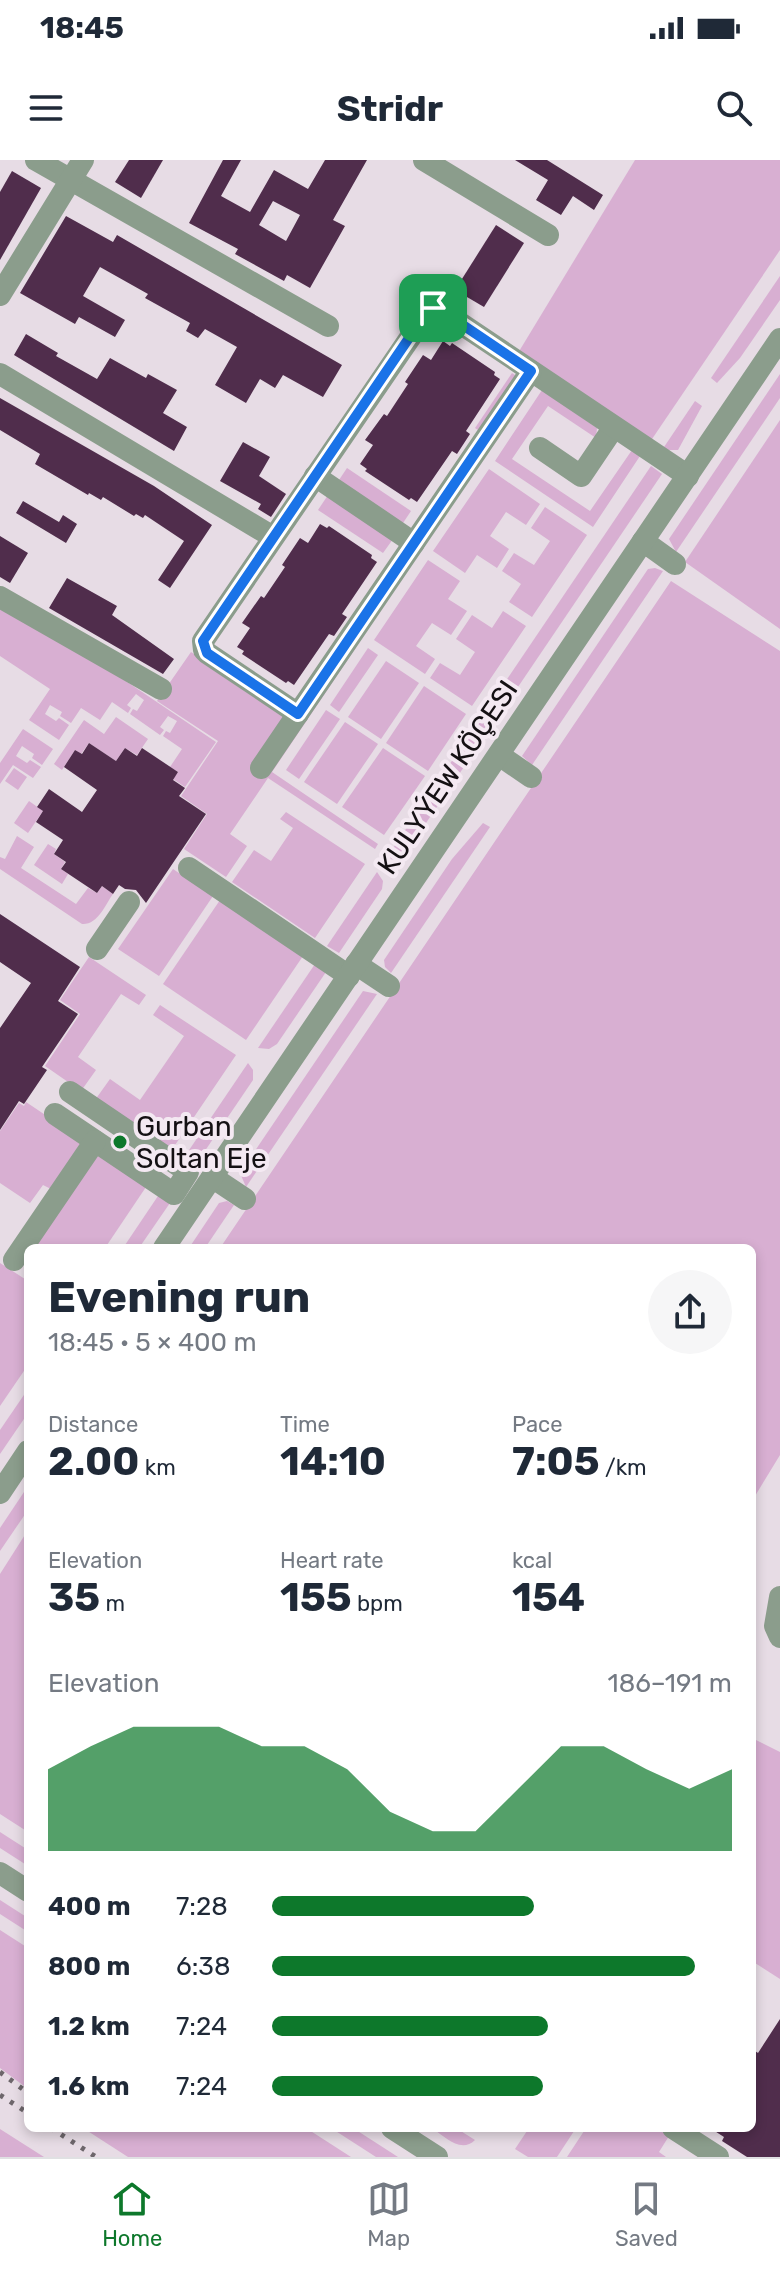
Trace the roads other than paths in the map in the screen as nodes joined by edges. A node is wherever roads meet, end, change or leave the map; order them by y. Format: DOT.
graph roads {
  1 [pos="36,160"];
  2 [pos="83,160"];
  3 [pos="424,160"];
  4 [pos="71,181"];
  5 [pos="548,235"];
  6 [pos="0,295"];
  7 [pos="328,326"];
  8 [pos="779,345"];
  9 [pos="531,371"];
  10 [pos="0,374"];
  11 [pos="614,427"];
  12 [pos="540,448"];
  13 [pos="315,476"];
  14 [pos="688,476"];
  15 [pos="273,537"];
  16 [pos="643,541"];
  17 [pos="414,543"];
  18 [pos="675,564"];
  19 [pos="0,597"];
  20 [pos="161,689"];
  21 [pos="298,714"];
  22 [pos="499,755"];
  23 [pos="261,768"];
  24 [pos="531,777"];
  25 [pos="189,868"];
  26 [pos="129,902"];
  27 [pos="97,949"];
  28 [pos="353,970"];
  29 [pos="389,986"];
  30 [pos="70,1092"];
  31 [pos="55,1114"];
  32 [pos="95,1141"];
  33 [pos="198,1185"];
  34 [pos="245,1199"];
  35 [pos="25,1244"];
  36 [pos="166,1244"];
  37 [pos="24,1245"];
  38 [pos="14,1260"];
  39 [pos="24,1457"];
  40 [pos="0,1493"];
  41 [pos="780,1597"];
  42 [pos="780,1637"];
  43 [pos="0,1873"];
  44 [pos="24,1888"];
  45 [pos="398,2132"];
  46 [pos="679,2132"];
  47 [pos="437,2157"];
  48 [pos="718,2157"];
  1 -- 4 [label="street"];
  2 -- 4 [label="street"];
  3 -- 5 [label="street"];
  4 -- 6 [label="street"];
  4 -- 7 [label="street"];
  8 -- 14 [label="street, KULYÝEW KÖÇESI"];
  9 -- 11 [label="street"];
  9 -- 13 [label="street"];
  9 -- 17 [label="street"];
  10 -- 15 [label="street"];
  11 -- 12 [label="street"];
  11 -- 14 [label="street"];
  13 -- 15 [label="street"];
  13 -- 17 [label="street"];
  14 -- 16 [label="street, KULYÝEW KÖÇESI"];
  15 -- 21 [label="street"];
  16 -- 18 [label="street"];
  16 -- 22 [label="street, KULYÝEW KÖÇESI"];
  17 -- 21 [label="street"];
  19 -- 20 [label="street"];
  21 -- 23 [label="street"];
  22 -- 24 [label="street"];
  22 -- 28 [label="street, KULYÝEW KÖÇESI"];
  25 -- 28 [label="street"];
  26 -- 27 [label="street"];
  28 -- 29 [label="street"];
  28 -- 33 [label="street, KULYÝEW KÖÇESI"];
  30 -- 33 [label="street"];
  31 -- 32 [label="street"];
  32 -- 33 [label="street"];
  32 -- 35 [label="street"];
  33 -- 34 [label="street"];
  33 -- 36 [label="street, KULYÝEW KÖÇESI"];
  37 -- 38 [label="street"];
  39 -- 40 [label="street"];
  41 -- 42 [label="street"];
  43 -- 44 [label="street"];
  45 -- 47 [label="street"];
  46 -- 48 [label="street"];
}
